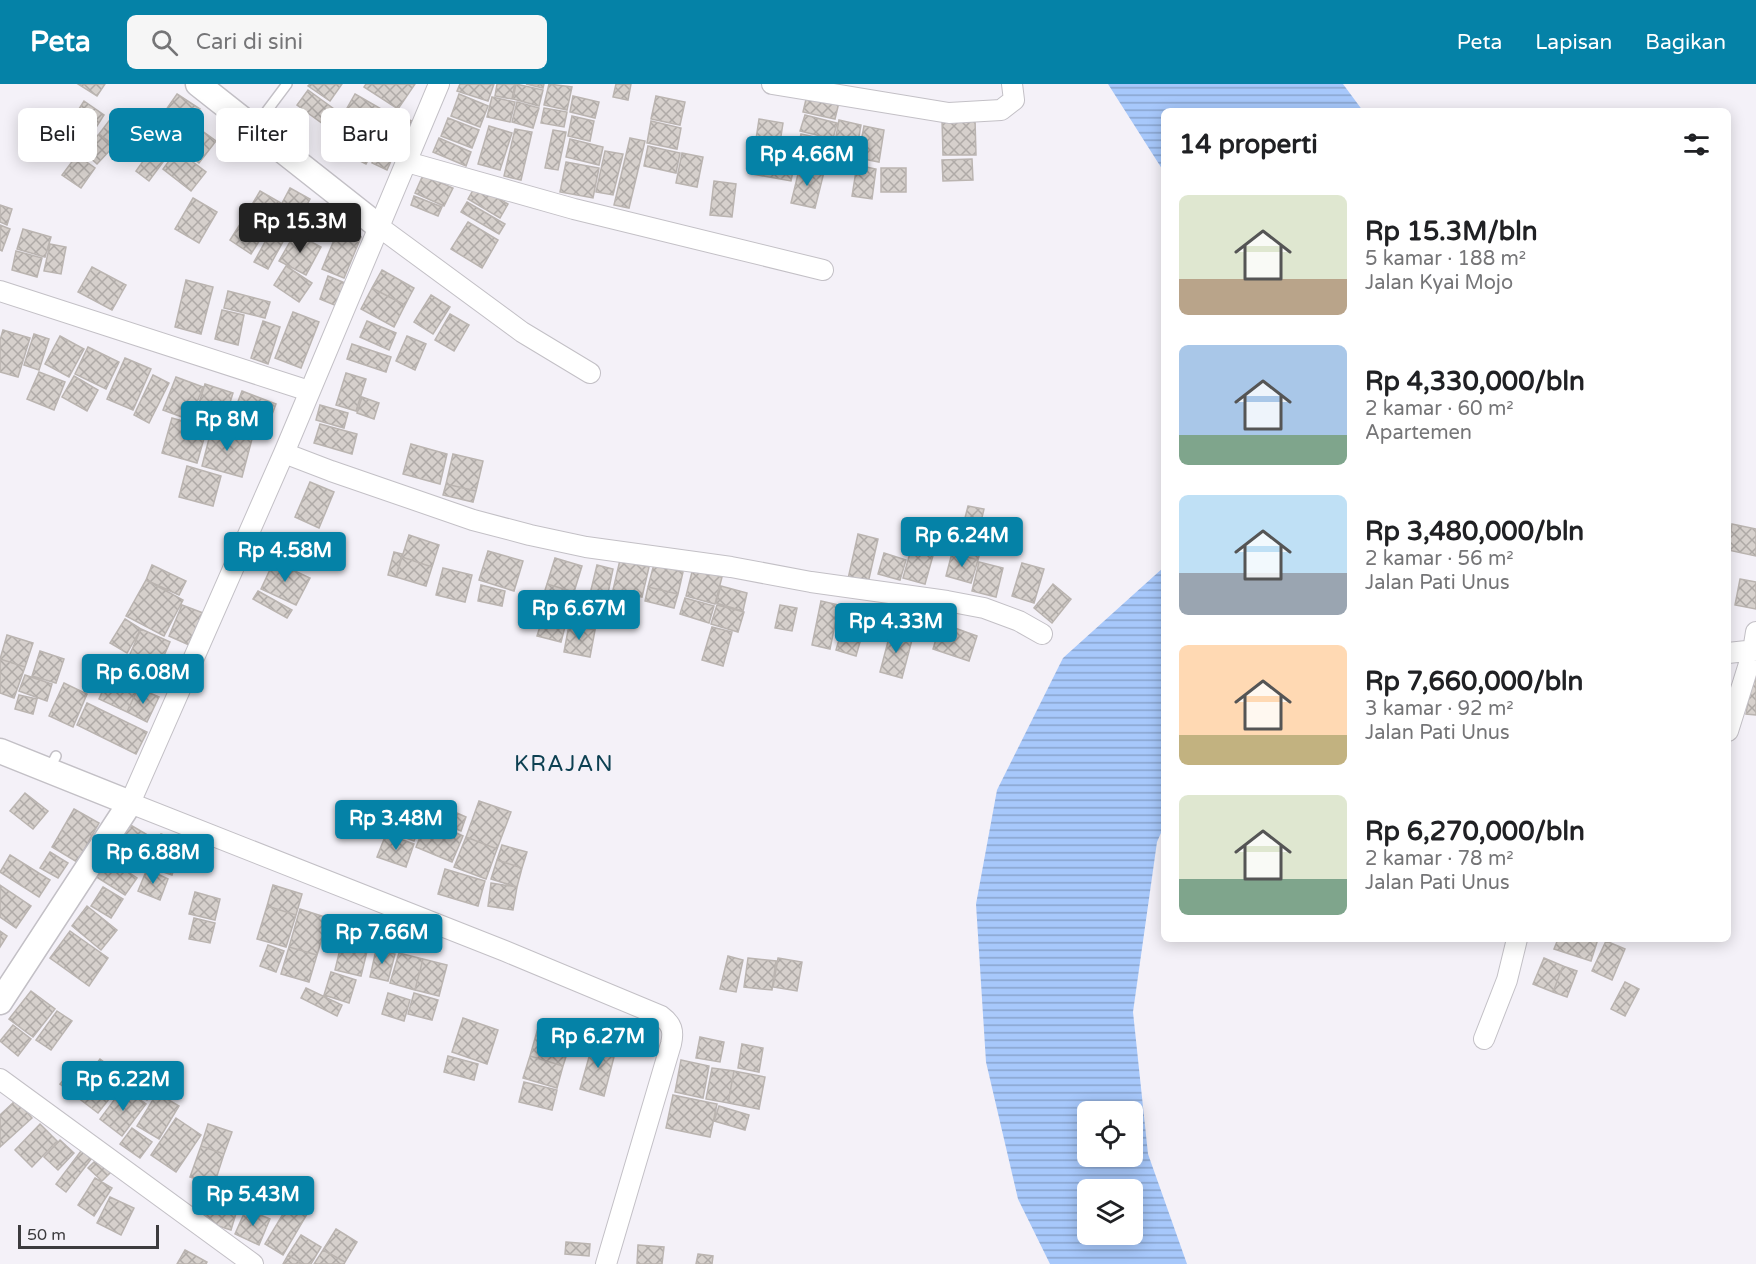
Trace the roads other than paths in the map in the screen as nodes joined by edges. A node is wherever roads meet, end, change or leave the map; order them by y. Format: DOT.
graph roads {
  1 [pos="198,84"];
  2 [pos="287,84"];
  3 [pos="439,84"];
  4 [pos="772,84"];
  5 [pos="1012,84"];
  6 [pos="229,108"];
  7 [pos="269,108"];
  8 [pos="410,155"];
  9 [pos="297,162"];
  10 [pos="407,162"];
  11 [pos="378,226"];
  12 [pos="823,270"];
  13 [pos="0,291"];
  14 [pos="590,373"];
  15 [pos="309,392"];
  16 [pos="284,453"];
  17 [pos="1042,634"];
  18 [pos="1755,644"];
  19 [pos="1731,653"];
  20 [pos="1731,721"];
  21 [pos="0,751"];
  22 [pos="130,803"];
  23 [pos="1516,942"];
  24 [pos="0,1002"];
  25 [pos="1484,1039"];
  26 [pos="0,1079"];
  27 [pos="253,1264"];
  28 [pos="606,1264"];
  1 -- 6 [label="street"];
  2 -- 7 [label="lane"];
  3 -- 8 [label="street"];
  4 -- 5 [label="street"];
  9 -- 11 [label="street"];
  10 -- 11 [label="street"];
  10 -- 12 [label="street"];
  11 -- 14 [label="street"];
  11 -- 15 [label="street"];
  13 -- 15 [label="street"];
  15 -- 16 [label="street"];
  16 -- 17 [label="street"];
  16 -- 22 [label="street"];
  18 -- 19 [label="street"];
  18 -- 20 [label="street"];
  21 -- 22 [label="street"];
  22 -- 24 [label="street"];
  22 -- 28 [label="street"];
  23 -- 25 [label="street"];
  26 -- 27 [label="street"];
}
